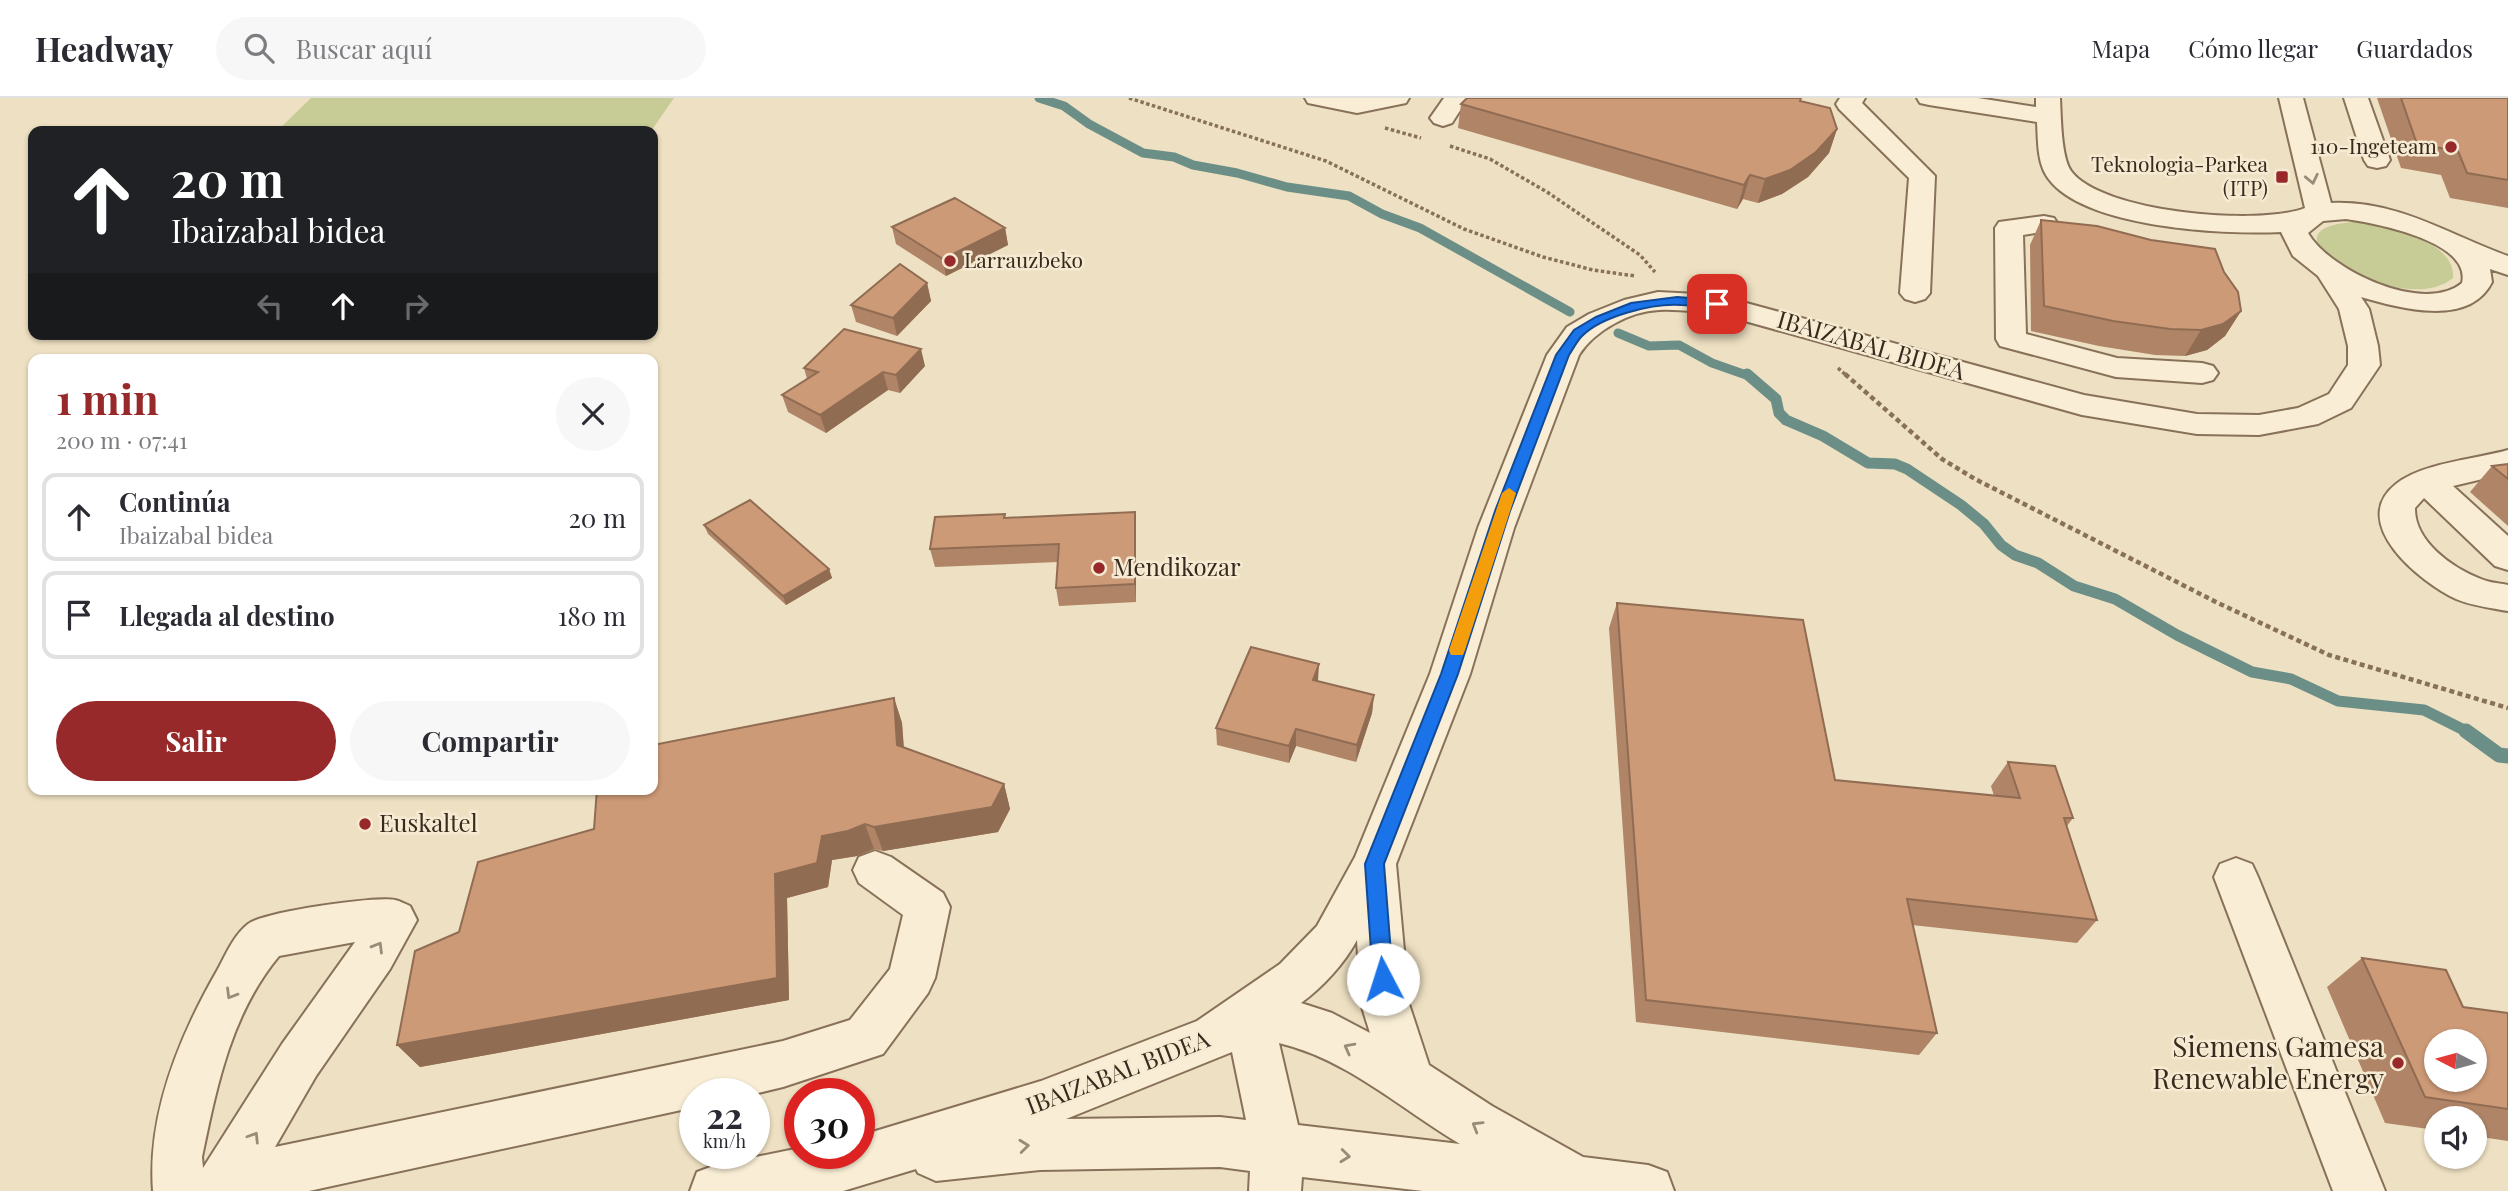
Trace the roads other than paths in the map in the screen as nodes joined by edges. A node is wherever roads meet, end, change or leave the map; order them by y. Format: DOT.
graph roads {
  1 [pos="1317,98"];
  2 [pos="1396,98"];
  3 [pos="1929,98"];
  4 [pos="2291,98"];
  5 [pos="2356,98"];
  6 [pos="1843,104"];
  7 [pos="2048,107"];
  8 [pos="2377,160"];
  9 [pos="2088,197"];
  10 [pos="2309,217"];
  11 [pos="2193,221"];
  12 [pos="2458,248"];
  13 [pos="2320,266"];
  14 [pos="2508,266"];
  15 [pos="1915,293"];
  16 [pos="2422,300"];
  17 [pos="2363,345"];
  18 [pos="2203,373"];
  19 [pos="2508,461"];
  20 [pos="2428,482"];
  21 [pos="2508,557"];
  22 [pos="2508,598"];
  23 [pos="1374,864"];
  24 [pos="875,870"];
  25 [pos="2236,877"];
  26 [pos="1248,1013"];
  27 [pos="1409,1080"];
  28 [pos="875,1157"];
  29 [pos="875,1160"];
  30 [pos="824,1169"];
  31 [pos="1276,1170"];
  32 [pos="1580,1182"];
  33 [pos="206,1189"];
  34 [pos="716,1191"];
  35 [pos="1648,1191"];
  36 [pos="2359,1191"];
  1 -- 2 [label="street"];
  3 -- 7 [label="street"];
  4 -- 10 [label="street, IBAIZABAL BIDEA, one-way"];
  5 -- 8 [label="street"];
  6 -- 15 [label="street"];
  7 -- 9 [label="street"];
  9 -- 11 [label="street"];
  9 -- 18 [label="street"];
  10 -- 11 [label="street"];
  10 -- 12 [label="street"];
  10 -- 13 [label="street, IBAIZABAL BIDEA"];
  11 -- 13 [label="street"];
  12 -- 14 [label="street"];
  12 -- 16 [label="street"];
  13 -- 16 [label="street"];
  13 -- 17 [label="street, IBAIZABAL BIDEA"];
  16 -- 17 [label="street, IBAIZABAL BIDEA"];
  17 -- 23 [label="street, IBAIZABAL BIDEA"];
  19 -- 20 [label="street"];
  20 -- 21 [label="street"];
  20 -- 22 [label="street"];
  23 -- 26 [label="street, IBAIZABAL BIDEA"];
  23 -- 27 [label="street"];
  24 -- 33 [label="street"];
  25 -- 36 [label="street"];
  27 -- 26 [label="street, one-way"];
  26 -- 28 [label="street, IBAIZABAL BIDEA"];
  26 -- 31 [label="street"];
  32 -- 27 [label="street, one-way"];
  29 -- 31 [label="street, one-way"];
  30 -- 34 [label="street, IBAIZABAL BIDEA"];
  31 -- 32 [label="street, one-way"];
  32 -- 35 [label="street"];
  33 -- 33 [label="street, one-way"];
}
